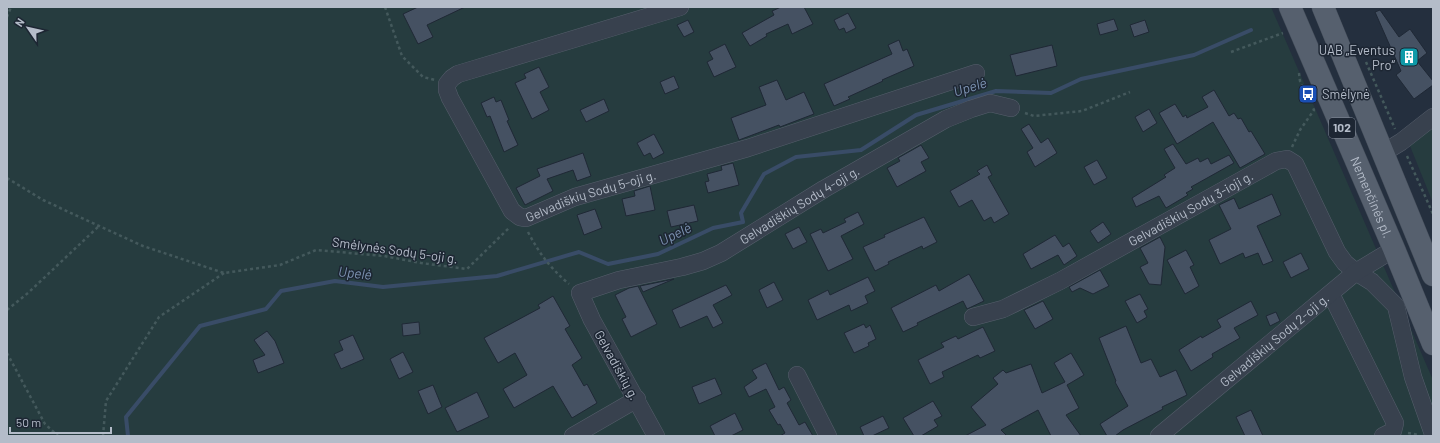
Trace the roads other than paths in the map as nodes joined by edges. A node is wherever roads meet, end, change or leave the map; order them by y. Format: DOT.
graph roads {
  1 [pos="680,7"];
  2 [pos="1290,7"];
  3 [pos="1323,7"];
  4 [pos="976,74"];
  5 [pos="1011,108"];
  6 [pos="1433,117"];
  7 [pos="1392,148"];
  8 [pos="1394,249"];
  9 [pos="1356,272"];
  10 [pos="1433,275"];
  11 [pos="580,293"];
  12 [pos="1331,294"];
  13 [pos="973,317"];
  14 [pos="1433,344"];
  15 [pos="797,375"];
  16 [pos="637,399"];
  17 [pos="1388,434"];
  18 [pos="1428,434"];
  19 [pos="573,436"];
  20 [pos="656,436"];
  21 [pos="828,436"];
  22 [pos="1159,436"];
  1 -- 4 [label="street, Gelvadiškių Sodų 5-oji g."];
  2 -- 8 [label="main road, Nemenčinės pl. / 102"];
  3 -- 7 [label="main road, Nemenčinės pl. / 102"];
  5 -- 11 [label="street, Gelvadiškių Sodų 4-oji g."];
  6 -- 7 [label="street"];
  7 -- 10 [label="main road, Nemenčinės pl. / 102"];
  8 -- 9 [label="street, Gelvadiškių Sodų 2-oji g."];
  8 -- 14 [label="main road, Nemenčinės pl. / 102"];
  9 -- 12 [label="street, Gelvadiškių Sodų 2-oji g."];
  9 -- 13 [label="street, Gelvadiškių Sodų 3-ioji g."];
  9 -- 18 [label="street, Gelvadiškių Sodų 3-ioji g."];
  11 -- 16 [label="street, Gelvadiškių g."];
  12 -- 17 [label="street"];
  12 -- 22 [label="street, Gelvadiškių Sodų 2-oji g."];
  15 -- 21 [label="street"];
  16 -- 19 [label="street"];
  16 -- 20 [label="street, Gelvadiškių g."];
}
